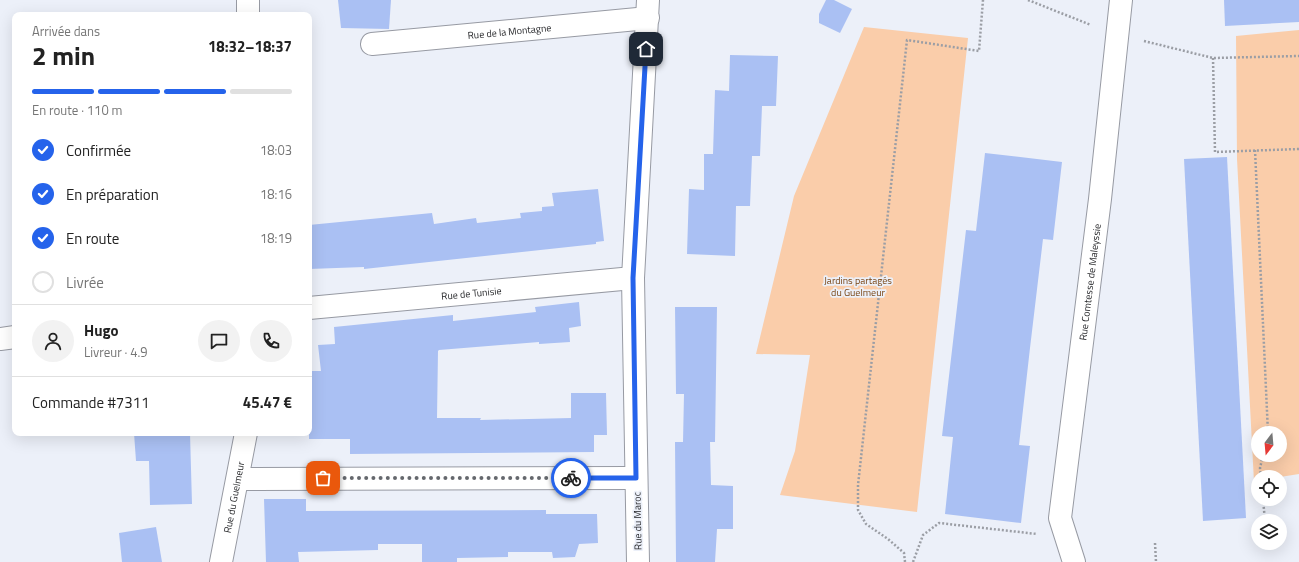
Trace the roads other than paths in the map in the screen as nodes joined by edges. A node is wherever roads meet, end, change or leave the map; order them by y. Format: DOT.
graph roads {
  1 [pos="248,0"];
  2 [pos="1121,0"];
  3 [pos="648,9"];
  4 [pos="248,12"];
  5 [pos="372,44"];
  6 [pos="633,278"];
  7 [pos="312,308"];
  8 [pos="12,337"];
  9 [pos="0,339"];
  10 [pos="245,436"];
  11 [pos="636,478"];
  12 [pos="238,479"];
  13 [pos="220,562"];
  14 [pos="638,562"];
  15 [pos="1074,562"];
  1 -- 4 [label="street"];
  2 -- 15 [label="street, Rue Comtesse de Maleyssie"];
  3 -- 5 [label="street, Rue de la Montagne"];
  3 -- 6 [label="street, Rue du Maroc"];
  6 -- 7 [label="street, Rue de Tunisie"];
  6 -- 11 [label="street, Rue du Maroc"];
  8 -- 9 [label="street"];
  10 -- 12 [label="street, Rue du Guelmeur"];
  11 -- 12 [label="street"];
  11 -- 14 [label="street, Rue du Maroc"];
  12 -- 13 [label="street, Rue du Guelmeur"];
}
